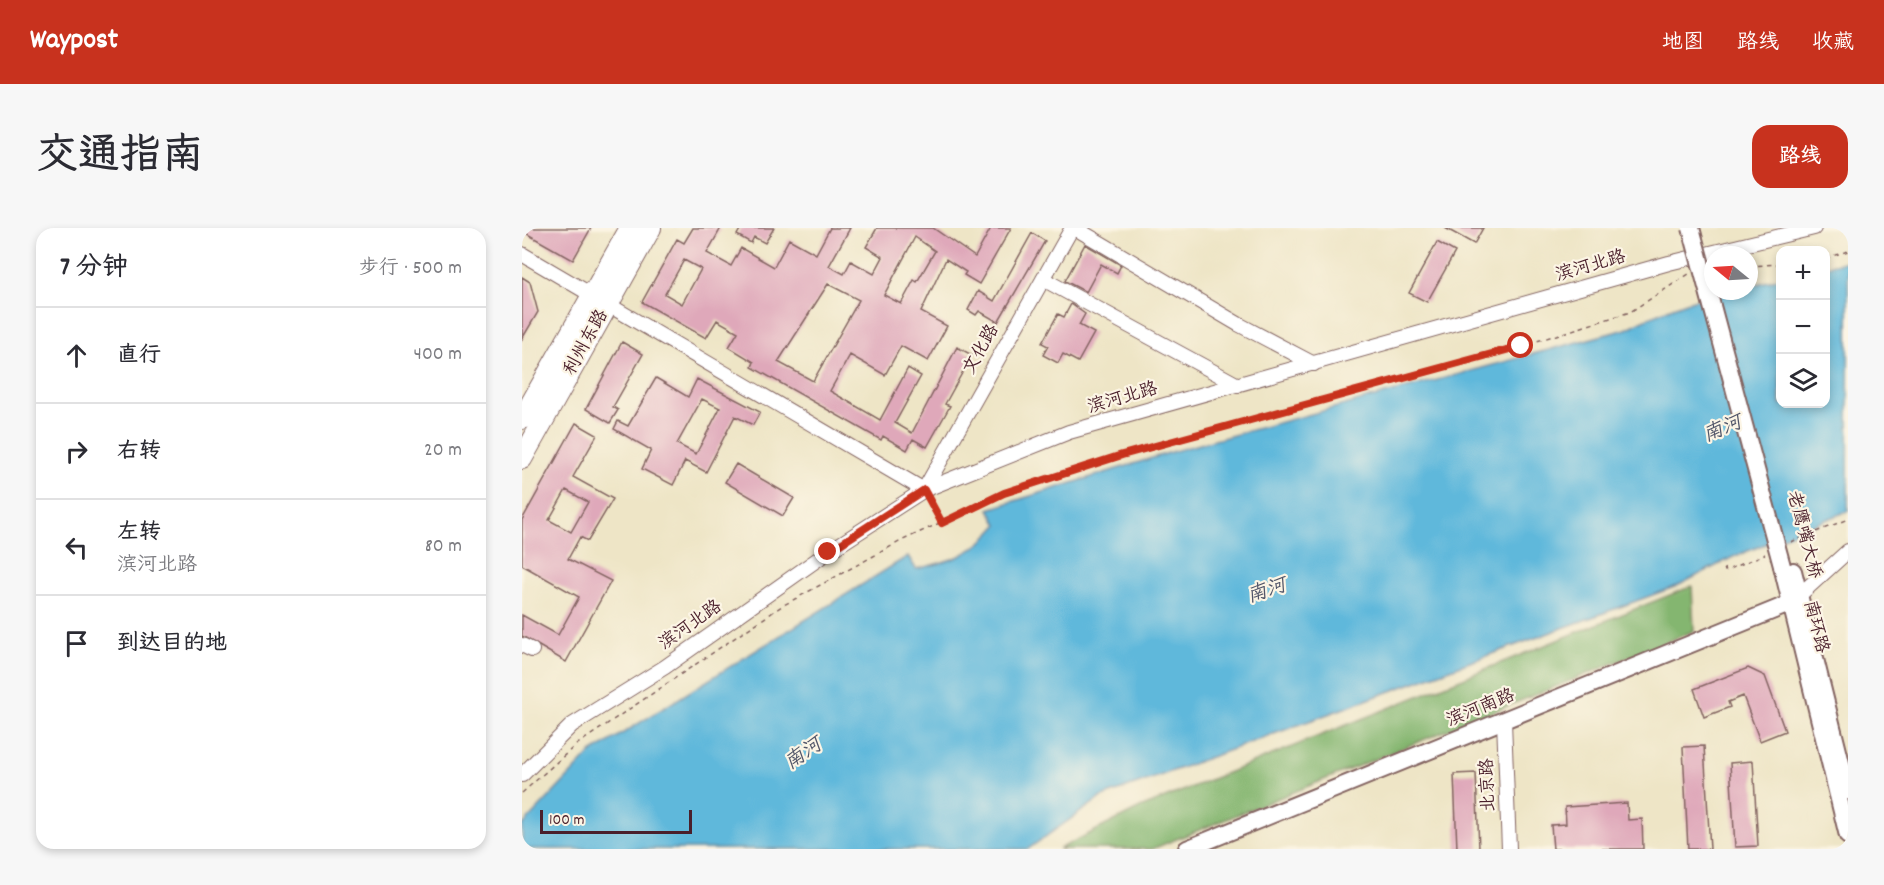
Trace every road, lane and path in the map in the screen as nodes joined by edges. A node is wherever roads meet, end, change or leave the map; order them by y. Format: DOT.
graph roads {
  1 [pos="630,228"];
  2 [pos="651,228"];
  3 [pos="1073,228"];
  4 [pos="1691,228"];
  5 [pos="1700,228"];
  6 [pos="1814,228"];
  7 [pos="1848,251"];
  8 [pos="522,254"];
  9 [pos="1830,257"];
  10 [pos="1776,264"];
  11 [pos="1758,265"];
  12 [pos="1704,266"];
  13 [pos="1704,275"];
  14 [pos="1043,279"];
  15 [pos="601,300"];
  16 [pos="1719,300"];
  17 [pos="1314,364"];
  18 [pos="1238,385"];
  19 [pos="522,419"];
  20 [pos="522,459"];
  21 [pos="924,490"];
  22 [pos="942,523"];
  23 [pos="1848,551"];
  24 [pos="1786,565"];
  25 [pos="1794,600"];
  26 [pos="1504,721"];
  27 [pos="522,775"];
  28 [pos="1848,791"];
  29 [pos="522,794"];
  30 [pos="1848,836"];
  31 [pos="1187,849"];
  32 [pos="1509,849"];
  1 -- 15 [label="highway, 利州东路"];
  2 -- 15 [label="highway, 利州东路"];
  3 -- 14 [label="street, 文化路"];
  3 -- 17 [label="street"];
  4 -- 24 [label="main road, 老鹰嘴大桥, bridge"];
  5 -- 12 [label="main road"];
  6 -- 17 [label="street, 滨河北路"];
  7 -- 9 [label="path"];
  8 -- 15 [label="street"];
  10 -- 11 [label="path"];
  13 -- 22 [label="path"];
  14 -- 18 [label="street"];
  14 -- 21 [label="street, 文化路"];
  15 -- 19 [label="highway, 利州东路"];
  15 -- 20 [label="highway, 利州东路"];
  15 -- 21 [label="street"];
  16 -- 24 [label="main road, 老鹰嘴大桥"];
  17 -- 18 [label="street, 滨河北路"];
  18 -- 21 [label="street, 滨河北路"];
  21 -- 22 [label="path"];
  21 -- 27 [label="street, 滨河北路"];
  22 -- 29 [label="path"];
  23 -- 25 [label="street"];
  24 -- 25 [label="main road, 南环路"];
  25 -- 26 [label="main road, 滨河南路"];
  25 -- 28 [label="main road, 老鹰嘴大桥"];
  25 -- 30 [label="main road, 南环路"];
  26 -- 31 [label="main road, 滨河南路"];
  26 -- 32 [label="street, 北京路"];
}
